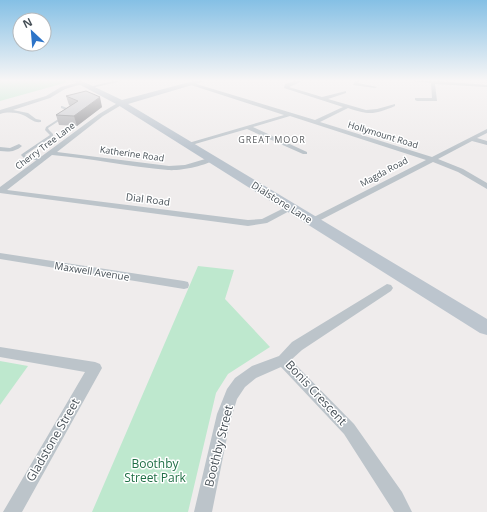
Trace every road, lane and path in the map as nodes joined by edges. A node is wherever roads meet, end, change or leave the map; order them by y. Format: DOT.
graph roads {
  1 [pos="26,104"];
  2 [pos="120,104"];
  3 [pos="122,104"];
  4 [pos="255,104"];
  5 [pos="335,104"];
  6 [pos="393,105"];
  7 [pos="62,107"];
  8 [pos="346,107"];
  9 [pos="6,110"];
  10 [pos="0,112"];
  11 [pos="289,115"];
  12 [pos="39,121"];
  13 [pos="314,123"];
  14 [pos="248,127"];
  15 [pos="487,132"];
  16 [pos="472,138"];
  17 [pos="487,143"];
  18 [pos="188,144"];
  19 [pos="19,146"];
  20 [pos="0,149"];
  21 [pos="49,153"];
  22 [pos="305,153"];
  23 [pos="212,159"];
  24 [pos="431,159"];
  25 [pos="40,160"];
  26 [pos="487,187"];
  27 [pos="0,191"];
  28 [pos="291,208"];
  29 [pos="313,221"];
  30 [pos="0,256"];
  31 [pos="184,286"];
  32 [pos="387,288"];
  33 [pos="487,328"];
  34 [pos="0,352"];
  35 [pos="283,360"];
  36 [pos="12,512"];
  37 [pos="203,512"];
  38 [pos="403,512"];
  1 -- 9 [label="street"];
  2 -- 21 [label="street, Cherry Tree Lane"];
  3 -- 18 [label="street, Dialstone Lane"];
  4 -- 11 [label="street, Hollymount Road"];
  5 -- 8 [label="street"];
  6 -- 8 [label="street"];
  7 -- 25 [label="lane"];
  8 -- 13 [label="street"];
  9 -- 10 [label="street"];
  9 -- 12 [label="street"];
  11 -- 13 [label="street, Hollymount Road"];
  11 -- 14 [label="street"];
  13 -- 24 [label="street, Hollymount Road"];
  14 -- 18 [label="street"];
  14 -- 22 [label="street"];
  15 -- 16 [label="street, Magda Road"];
  16 -- 17 [label="street"];
  16 -- 24 [label="street, Magda Road"];
  18 -- 23 [label="street, Dialstone Lane"];
  19 -- 20 [label="street"];
  21 -- 23 [label="street, Katherine Road"];
  21 -- 25 [label="street, Cherry Tree Lane"];
  23 -- 28 [label="street, Dialstone Lane"];
  24 -- 26 [label="street, Hollymount Road"];
  24 -- 29 [label="street, Magda Road"];
  25 -- 27 [label="street, Cherry Tree Lane"];
  27 -- 28 [label="street, Dial Road"];
  28 -- 29 [label="street, Dialstone Lane"];
  29 -- 33 [label="street, Dialstone Lane"];
  30 -- 31 [label="street, Maxwell Avenue"];
  32 -- 35 [label="street, Bonis Crescent"];
  34 -- 36 [label="street, Gladstone Street"];
  35 -- 37 [label="street, Boothby Street"];
  35 -- 38 [label="street, Bonis Crescent"];
}
